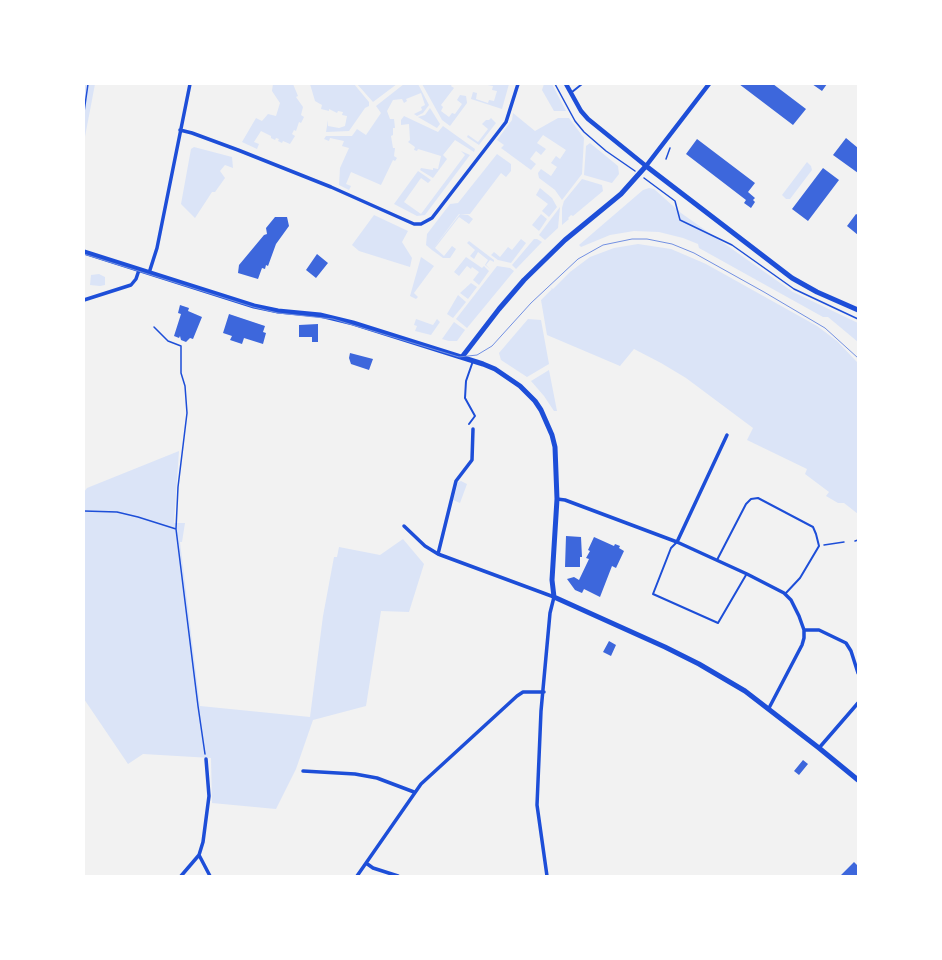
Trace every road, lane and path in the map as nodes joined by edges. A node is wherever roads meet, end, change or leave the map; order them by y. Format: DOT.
graph roads {
  1 [pos="88,84"];
  2 [pos="190,84"];
  3 [pos="518,84"];
  4 [pos="555,84"];
  5 [pos="566,84"];
  6 [pos="582,84"];
  7 [pos="710,84"];
  8 [pos="570,92"];
  9 [pos="84,112"];
  10 [pos="180,130"];
  11 [pos="670,148"];
  12 [pos="666,159"];
  13 [pos="646,166"];
  14 [pos="640,174"];
  15 [pos="84,252"];
  16 [pos="139,270"];
  17 [pos="150,273"];
  18 [pos="84,300"];
  19 [pos="858,310"];
  20 [pos="858,319"];
  21 [pos="154,327"];
  22 [pos="462,356"];
  23 [pos="473,360"];
  24 [pos="469,424"];
  25 [pos="473,429"];
  26 [pos="727,435"];
  27 [pos="557,499"];
  28 [pos="84,511"];
  29 [pos="404,526"];
  30 [pos="176,529"];
  31 [pos="677,542"];
  32 [pos="844,542"];
  33 [pos="818,546"];
  34 [pos="438,554"];
  35 [pos="717,560"];
  36 [pos="747,574"];
  37 [pos="785,594"];
  38 [pos="554,597"];
  39 [pos="804,630"];
  40 [pos="858,673"];
  41 [pos="544,692"];
  42 [pos="858,704"];
  43 [pos="769,708"];
  44 [pos="819,748"];
  45 [pos="206,759"];
  46 [pos="303,771"];
  47 [pos="858,780"];
  48 [pos="414,792"];
  49 [pos="199,855"];
  50 [pos="366,864"];
  51 [pos="180,876"];
  52 [pos="210,876"];
  53 [pos="357,876"];
  54 [pos="398,876"];
  55 [pos="547,876"];
  1 -- 9 [label="path"];
  2 -- 10 [label="street"];
  3 -- 10 [label="street"];
  4 -- 14 [label="path"];
  5 -- 8 [label="street"];
  6 -- 8 [label="lane"];
  7 -- 13 [label="street"];
  8 -- 13 [label="street"];
  10 -- 17 [label="street"];
  11 -- 12 [label="path"];
  13 -- 14 [label="main road"];
  13 -- 19 [label="main road"];
  14 -- 20 [label="path"];
  14 -- 22 [label="main road"];
  15 -- 16 [label="main road"];
  16 -- 17 [label="main road"];
  16 -- 18 [label="street"];
  17 -- 22 [label="main road"];
  21 -- 30 [label="path"];
  22 -- 23 [label="main road"];
  23 -- 24 [label="lane"];
  23 -- 27 [label="main road"];
  25 -- 34 [label="street"];
  26 -- 31 [label="street"];
  27 -- 31 [label="street"];
  27 -- 38 [label="main road"];
  28 -- 30 [label="path"];
  29 -- 34 [label="street"];
  30 -- 45 [label="path"];
  31 -- 35 [label="street"];
  31 -- 36 [label="lane"];
  32 -- 33 [label="path"];
  33 -- 35 [label="lane"];
  33 -- 37 [label="lane"];
  34 -- 38 [label="street"];
  35 -- 36 [label="street"];
  36 -- 37 [label="street"];
  37 -- 39 [label="street"];
  38 -- 41 [label="street"];
  38 -- 43 [label="main road"];
  39 -- 40 [label="street"];
  39 -- 43 [label="street"];
  41 -- 48 [label="street"];
  41 -- 55 [label="street"];
  42 -- 44 [label="street"];
  43 -- 44 [label="main road"];
  44 -- 47 [label="main road"];
  45 -- 49 [label="street"];
  46 -- 48 [label="street"];
  48 -- 50 [label="street"];
  49 -- 51 [label="street"];
  49 -- 52 [label="street"];
  50 -- 53 [label="street"];
  50 -- 54 [label="street"];
}
